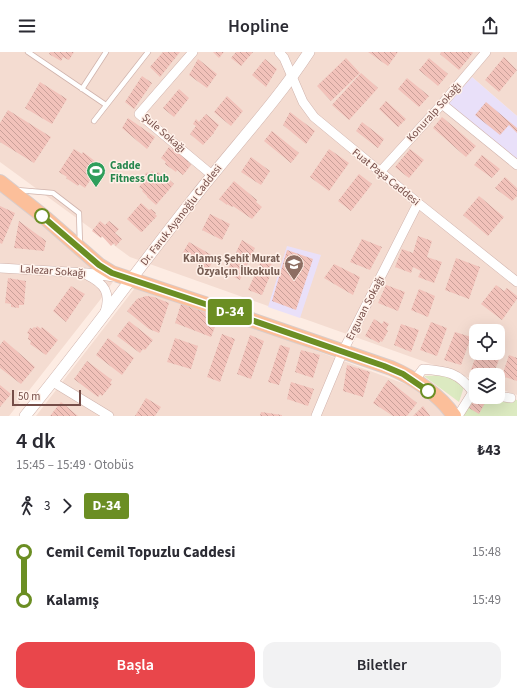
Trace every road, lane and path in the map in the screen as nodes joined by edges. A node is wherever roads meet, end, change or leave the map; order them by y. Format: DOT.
graph roads {
  1 [pos="28,52"];
  2 [pos="106,52"];
  3 [pos="148,52"];
  4 [pos="193,52"];
  5 [pos="279,52"];
  6 [pos="309,52"];
  7 [pos="486,52"];
  8 [pos="292,77"];
  9 [pos="82,89"];
  10 [pos="442,104"];
  11 [pos="106,105"];
  12 [pos="94,121"];
  13 [pos="517,165"];
  14 [pos="380,172"];
  15 [pos="212,175"];
  16 [pos="6,186"];
  17 [pos="418,203"];
  18 [pos="81,249"];
  19 [pos="0,268"];
  20 [pos="82,273"];
  21 [pos="130,280"];
  22 [pos="517,282"];
  23 [pos="102,319"];
  24 [pos="343,351"];
  25 [pos="414,380"];
  26 [pos="53,382"];
  27 [pos="469,386"];
  28 [pos="505,397"];
  29 [pos="511,398"];
  30 [pos="469,400"];
  31 [pos="25,416"];
  32 [pos="109,416"];
  33 [pos="316,416"];
  34 [pos="454,416"];
  35 [pos="458,416"];
  1 -- 9 [label="lane"];
  2 -- 9 [label="lane"];
  3 -- 11 [label="lane"];
  4 -- 15 [label="street, Şule Sokağı"];
  5 -- 8 [label="street, Fuat Paşa Caddesi"];
  6 -- 8 [label="street, Dr. Faruk Ayanoğlu Caddesi"];
  7 -- 10 [label="street, Konuralp Sokağı"];
  8 -- 14 [label="street, Fuat Paşa Caddesi"];
  8 -- 15 [label="street, Dr. Faruk Ayanoğlu Caddesi"];
  9 -- 11 [label="lane"];
  10 -- 13 [label="street"];
  10 -- 14 [label="street, Konuralp Sokağı"];
  11 -- 12 [label="lane"];
  14 -- 17 [label="street, Fuat Paşa Caddesi"];
  15 -- 21 [label="street, Dr. Faruk Ayanoğlu Caddesi"];
  16 -- 18 [label="main road"];
  16 -- 18 [label="lane"];
  17 -- 22 [label="street, Fuat Paşa Caddesi"];
  17 -- 24 [label="street, Erguvan Sokağı"];
  18 -- 21 [label="main road"];
  19 -- 20 [label="street, Lalezar Sokağı"];
  20 -- 21 [label="street, Lalezar Sokağı"];
  20 -- 23 [label="street"];
  21 -- 23 [label="street, Dr. Faruk Ayanoğlu Caddesi"];
  21 -- 24 [label="main road"];
  23 -- 26 [label="street, Dr. Faruk Ayanoğlu Caddesi"];
  24 -- 25 [label="main road"];
  24 -- 33 [label="street, Erguvan Sokağı"];
  25 -- 27 [label="street"];
  25 -- 34 [label="main road"];
  26 -- 31 [label="street, Dr. Faruk Ayanoğlu Caddesi"];
  26 -- 32 [label="street"];
  28 -- 29 [label="street"];
  30 -- 35 [label="street"];
}
